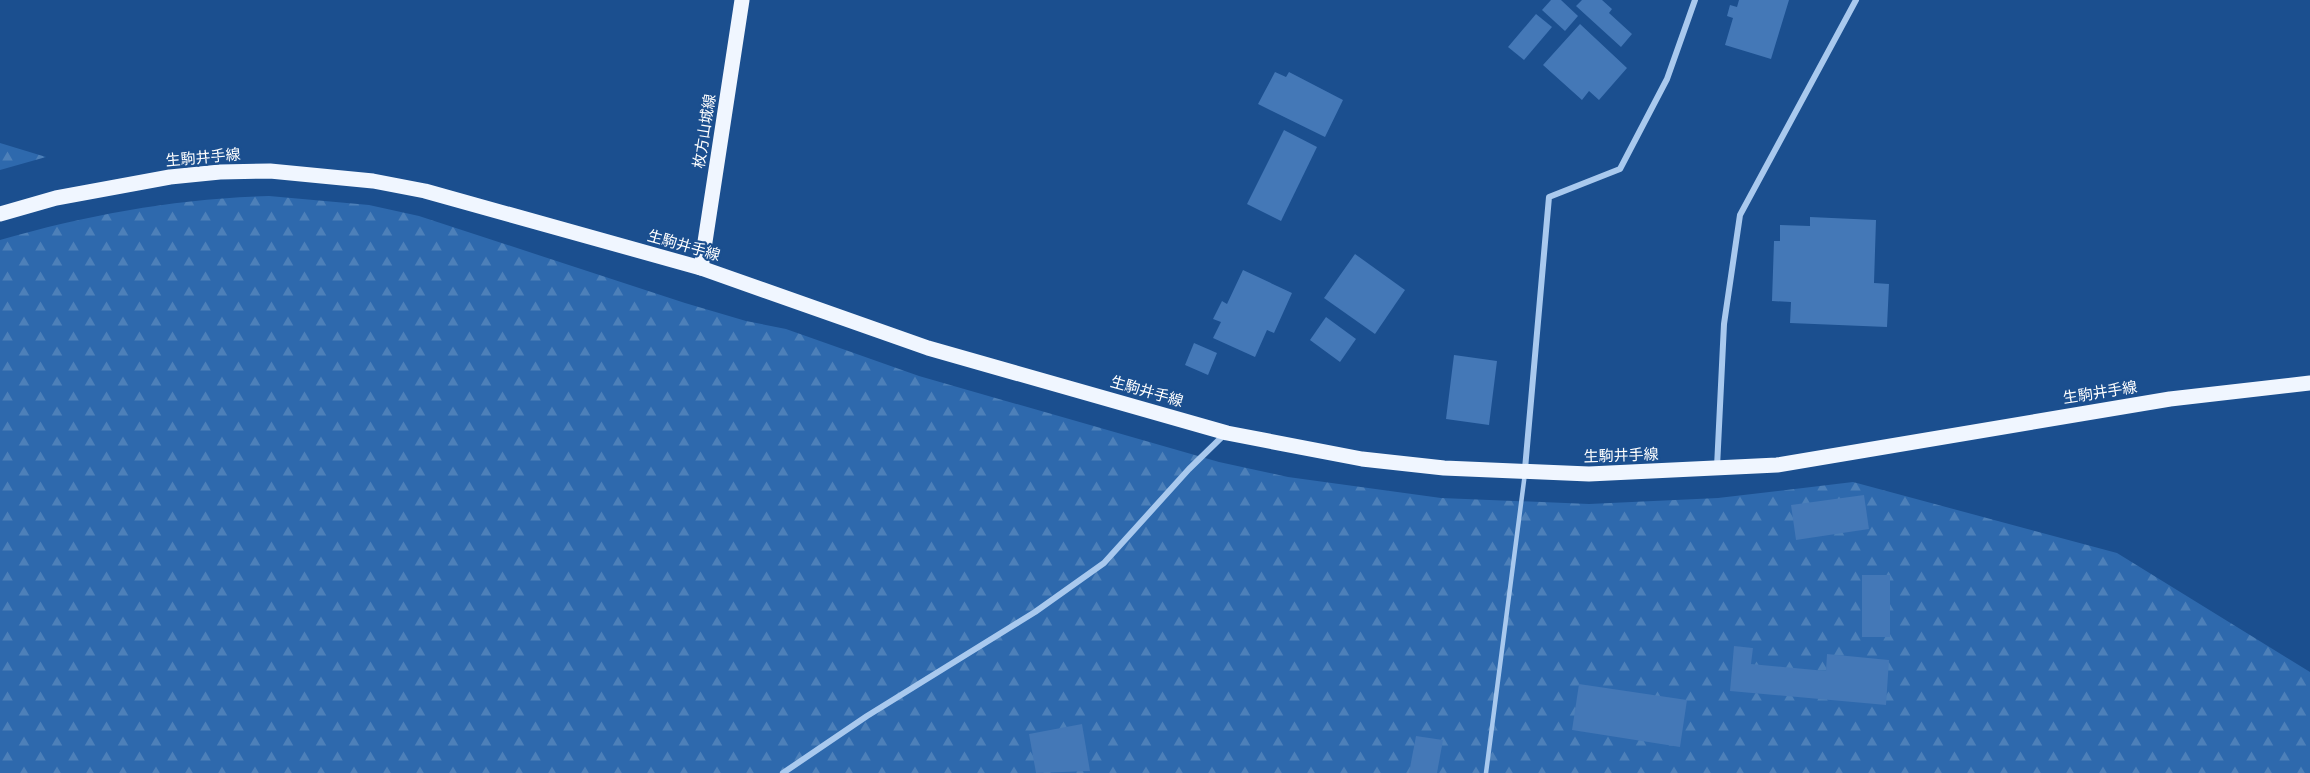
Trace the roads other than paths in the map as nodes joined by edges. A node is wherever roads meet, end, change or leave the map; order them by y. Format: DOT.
graph roads {
  1 [pos="742,0"];
  2 [pos="1695,0"];
  3 [pos="1856,0"];
  4 [pos="0,214"];
  5 [pos="701,268"];
  6 [pos="2310,383"];
  7 [pos="1227,433"];
  8 [pos="1717,468"];
  9 [pos="1525,473"];
  10 [pos="783,773"];
  11 [pos="1486,773"];
  1 -- 5 [label="main road, 枚方山城線"];
  2 -- 9 [label="street"];
  3 -- 8 [label="street"];
  4 -- 5 [label="main road, 生駒井手線"];
  5 -- 7 [label="main road, 生駒井手線"];
  6 -- 8 [label="main road, 生駒井手線"];
  7 -- 9 [label="main road, 生駒井手線"];
  7 -- 10 [label="street"];
  8 -- 9 [label="main road, 生駒井手線"];
  9 -- 11 [label="lane"];
}
